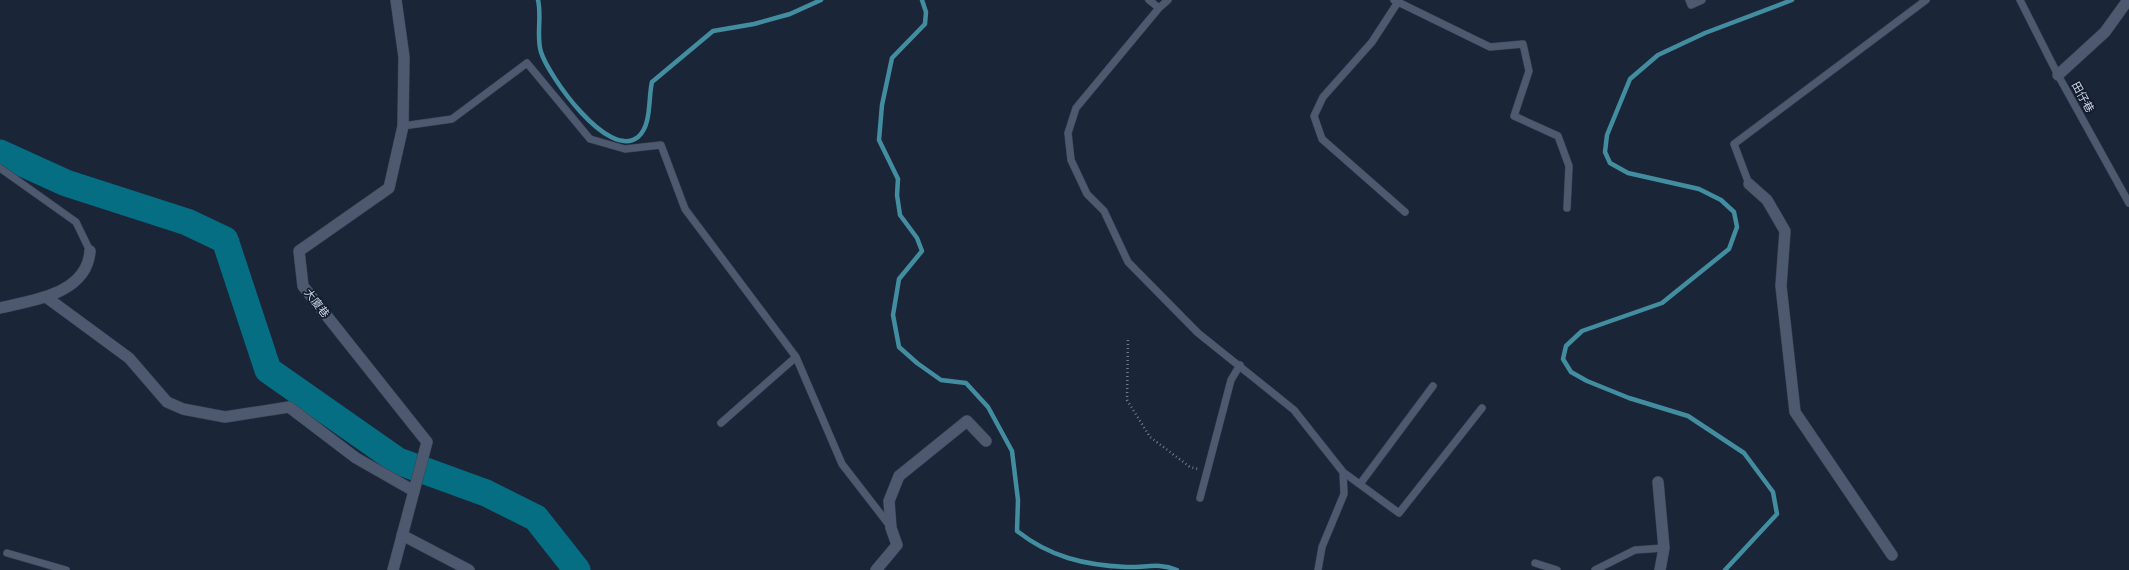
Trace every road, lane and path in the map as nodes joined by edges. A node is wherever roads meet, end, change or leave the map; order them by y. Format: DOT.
graph roads {
  1 [pos="396,0"];
  2 [pos="1149,0"];
  3 [pos="1168,0"];
  4 [pos="1689,0"];
  5 [pos="1702,0"];
  6 [pos="1926,0"];
  7 [pos="2020,0"];
  8 [pos="2128,0"];
  9 [pos="1396,1"];
  10 [pos="1159,8"];
  11 [pos="2058,75"];
  12 [pos="403,126"];
  13 [pos="0,168"];
  14 [pos="1749,184"];
  15 [pos="2129,203"];
  16 [pos="1567,208"];
  17 [pos="1405,212"];
  18 [pos="90,251"];
  19 [pos="46,296"];
  20 [pos="0,308"];
  21 [pos="1128,340"];
  22 [pos="796,357"];
  23 [pos="1240,365"];
  24 [pos="1433,386"];
  25 [pos="1482,408"];
  26 [pos="721,423"];
  27 [pos="986,441"];
  28 [pos="1207,472"];
  29 [pos="1343,472"];
  30 [pos="1658,482"];
  31 [pos="1360,484"];
  32 [pos="414,491"];
  33 [pos="1200,498"];
  34 [pos="891,528"];
  35 [pos="402,536"];
  36 [pos="1664,548"];
  37 [pos="7,553"];
  38 [pos="1892,555"];
  39 [pos="1534,563"];
  40 [pos="66,570"];
  41 [pos="393,570"];
  42 [pos="470,570"];
  43 [pos="876,570"];
  44 [pos="1318,570"];
  45 [pos="1557,570"];
  46 [pos="1596,570"];
  47 [pos="1660,570"];
  1 -- 12 [label="street, 大廈巷"];
  2 -- 10 [label="lane"];
  3 -- 10 [label="lane"];
  4 -- 5 [label="lane"];
  6 -- 14 [label="lane"];
  7 -- 11 [label="lane, 田仔巷"];
  8 -- 11 [label="street"];
  9 -- 16 [label="lane"];
  9 -- 17 [label="lane"];
  10 -- 23 [label="lane"];
  11 -- 15 [label="lane, 田仔巷"];
  12 -- 22 [label="lane"];
  12 -- 32 [label="street, 大廈巷"];
  13 -- 18 [label="lane"];
  14 -- 38 [label="street"];
  18 -- 19 [label="street"];
  19 -- 20 [label="street"];
  19 -- 32 [label="street"];
  21 -- 28 [label="path"];
  22 -- 26 [label="lane"];
  22 -- 34 [label="lane"];
  23 -- 28 [label="lane"];
  23 -- 29 [label="lane"];
  24 -- 31 [label="lane"];
  25 -- 31 [label="lane"];
  27 -- 34 [label="street"];
  28 -- 33 [label="lane"];
  29 -- 31 [label="lane"];
  29 -- 44 [label="lane"];
  30 -- 36 [label="street"];
  32 -- 35 [label="street, 大廈巷"];
  34 -- 43 [label="street"];
  35 -- 41 [label="street, 大廈巷"];
  35 -- 42 [label="street"];
  36 -- 46 [label="lane"];
  36 -- 47 [label="street"];
  37 -- 40 [label="lane"];
  39 -- 45 [label="lane"];
}
